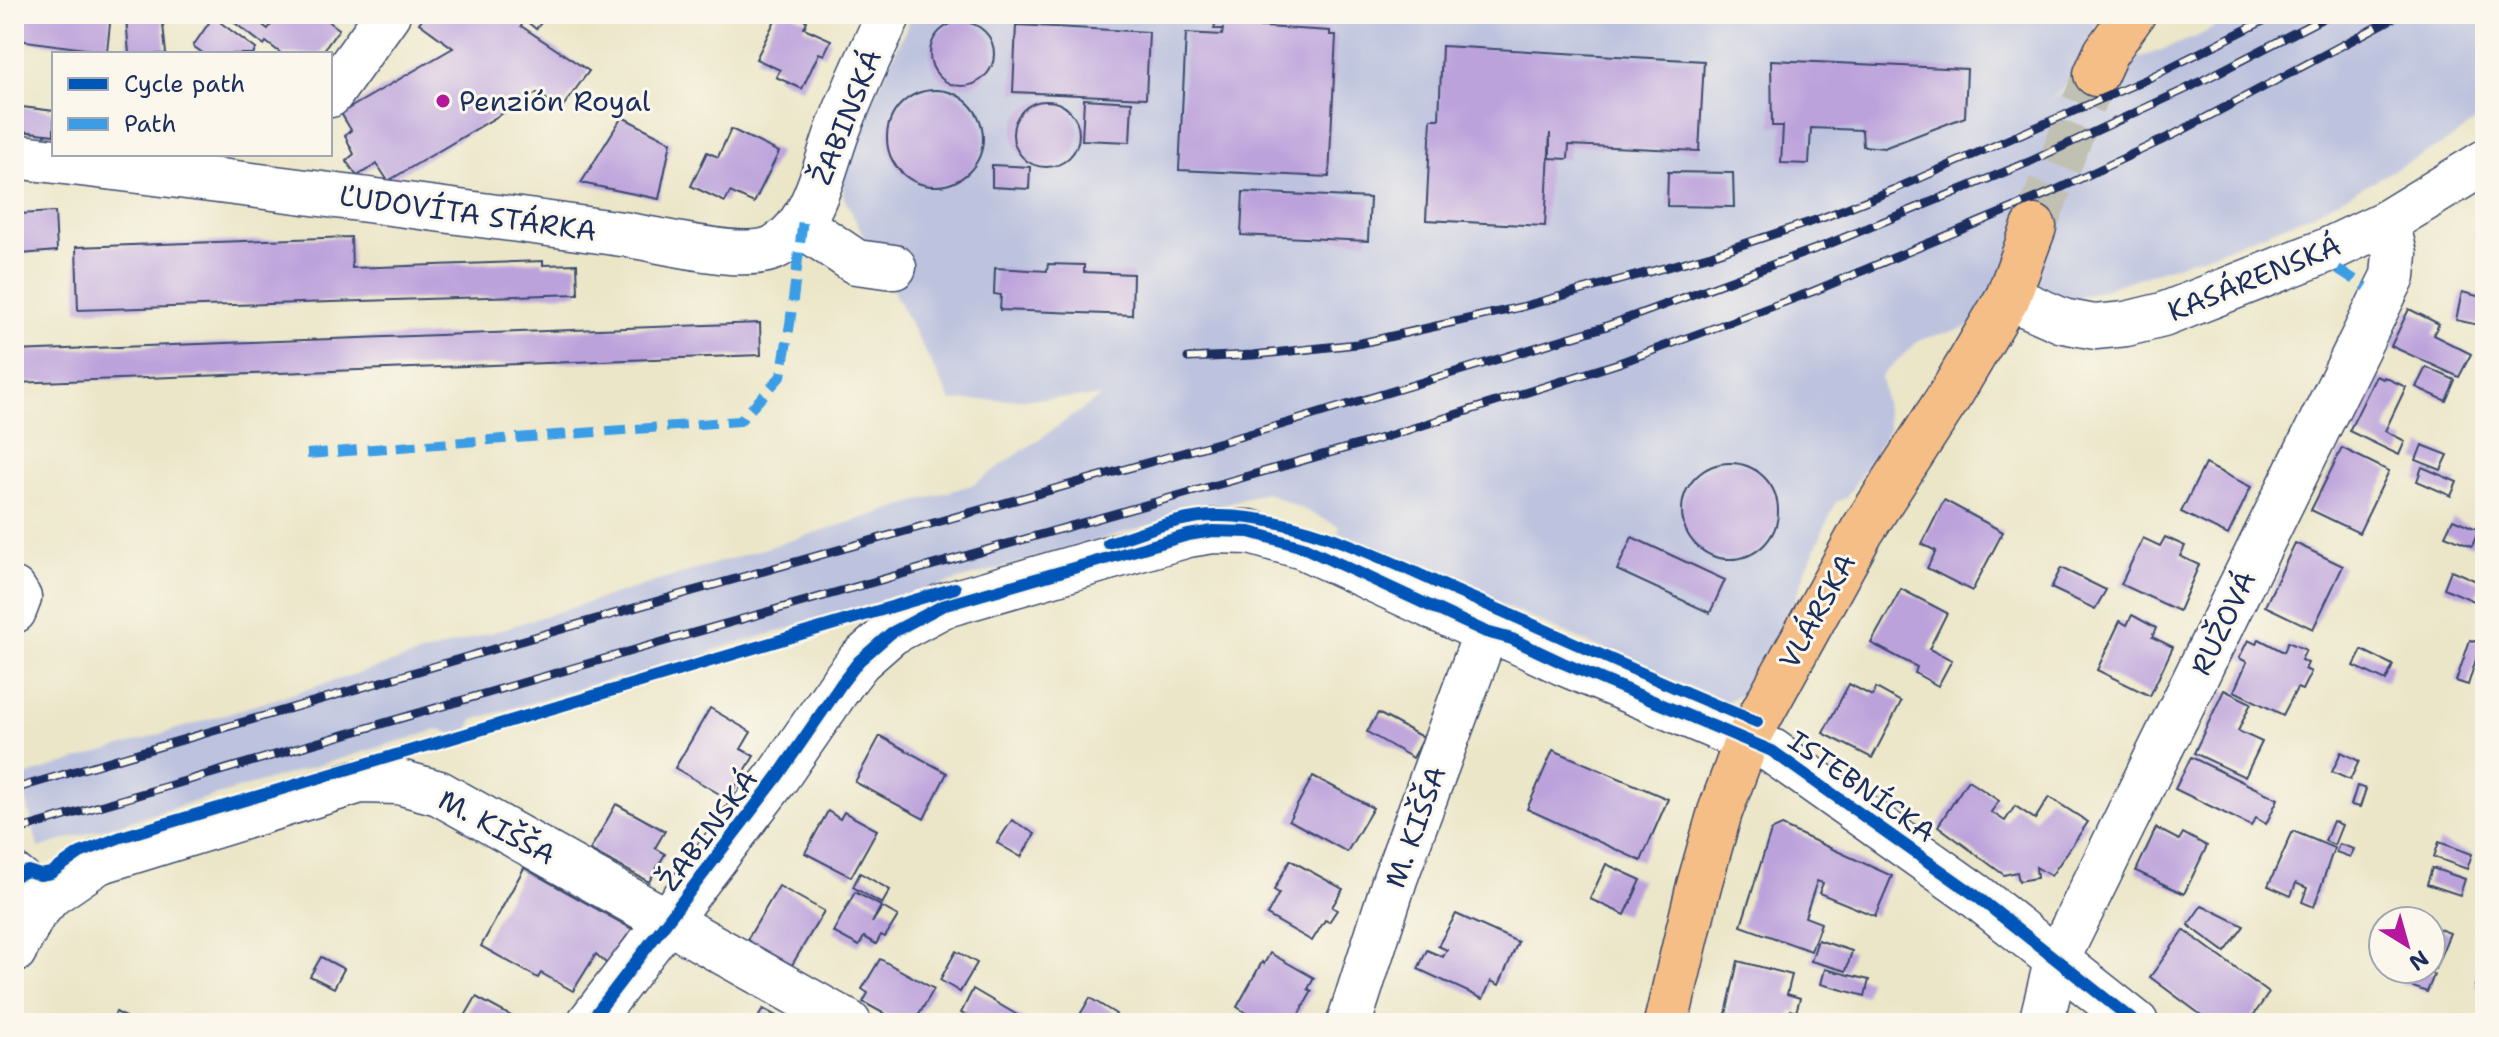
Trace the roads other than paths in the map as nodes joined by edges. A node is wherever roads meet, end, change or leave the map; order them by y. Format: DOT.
graph roads {
  1 [pos="388,14"];
  2 [pos="889,14"];
  3 [pos="2133,14"];
  4 [pos="2096,74"];
  5 [pos="332,92"];
  6 [pos="14,156"];
  7 [pos="2485,162"];
  8 [pos="278,170"];
  9 [pos="803,219"];
  10 [pos="2387,222"];
  11 [pos="2034,227"];
  12 [pos="894,267"];
  13 [pos="2008,297"];
  14 [pos="14,590"];
  15 [pos="14,611"];
  16 [pos="1486,632"];
  17 [pos="859,661"];
  18 [pos="1746,742"];
  19 [pos="32,886"];
  20 [pos="669,922"];
  21 [pos="14,951"];
  22 [pos="2056,962"];
  23 [pos="589,1023"];
  24 [pos="849,1023"];
  25 [pos="1349,1023"];
  26 [pos="1666,1023"];
  27 [pos="2041,1023"];
  28 [pos="2136,1023"];
  1 -- 5 [label="street"];
  2 -- 9 [label="street, ŽABINSKÁ"];
  3 -- 4 [label="main road"];
  6 -- 8 [label="street, ĽUDOVÍTA STÁRKA"];
  7 -- 10 [label="street, KASÁRENSKÁ"];
  8 -- 9 [label="street, ĽUDOVÍTA STÁRKA"];
  9 -- 12 [label="street"];
  10 -- 13 [label="street, KASÁRENSKÁ"];
  10 -- 22 [label="street, RUŽOVÁ"];
  11 -- 13 [label="main road, VLÁRSKA"];
  13 -- 18 [label="main road, VLÁRSKA"];
  14 -- 15 [label="street"];
  16 -- 17 [label="street, ISTEBNÍCKA"];
  16 -- 18 [label="street, ISTEBNÍCKA"];
  16 -- 25 [label="street, M. KIŠŠA"];
  17 -- 20 [label="street, ŽABINSKÁ"];
  18 -- 22 [label="street, ISTEBNÍCKA"];
  18 -- 26 [label="main road, VLÁRSKA"];
  19 -- 20 [label="street, M. KIŠŠA"];
  19 -- 21 [label="street, M. KIŠŠA"];
  20 -- 23 [label="street, ŽABINSKÁ"];
  20 -- 24 [label="street, M. KIŠŠA"];
  22 -- 27 [label="street, RUŽOVÁ"];
  22 -- 28 [label="street, ISTEBNÍCKA"];
}
